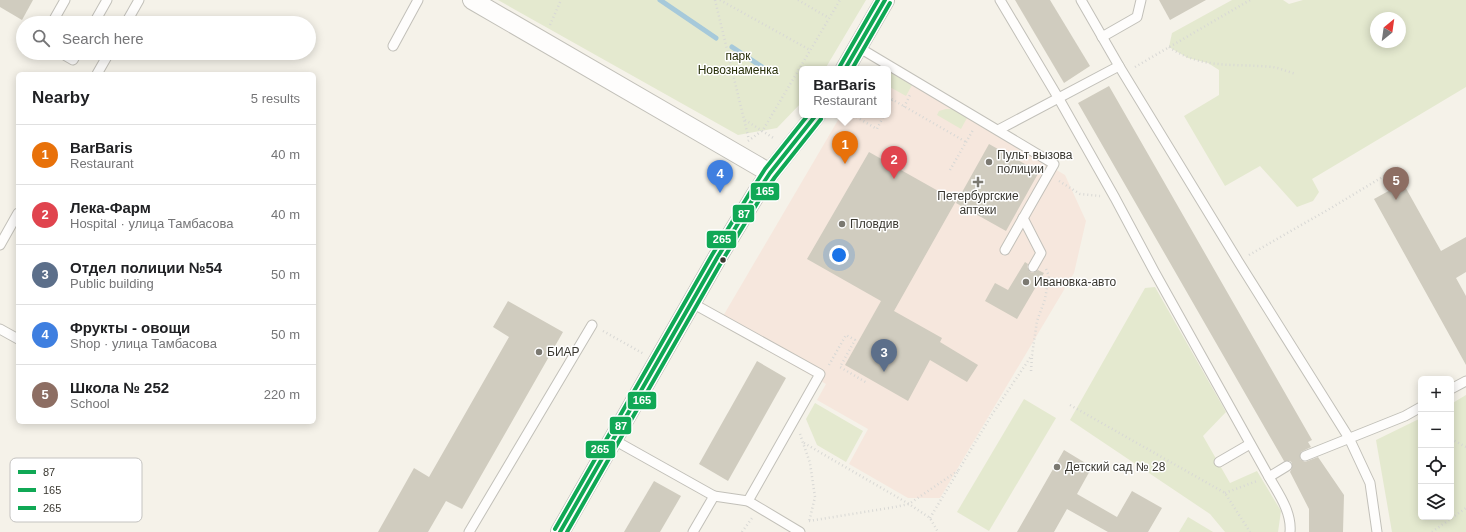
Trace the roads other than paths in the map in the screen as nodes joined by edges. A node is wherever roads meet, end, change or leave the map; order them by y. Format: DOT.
graph roads {
  1 [pos="64,0"];
  2 [pos="107,0"];
  3 [pos="139,0"];
  4 [pos="418,0"];
  5 [pos="472,0"];
  6 [pos="885,0"];
  7 [pos="1000,0"];
  8 [pos="1081,0"];
  9 [pos="1141,0"];
  10 [pos="56,16"];
  11 [pos="98,16"];
  12 [pos="130,16"];
  13 [pos="1102,36"];
  14 [pos="393,46"];
  15 [pos="858,47"];
  16 [pos="105,60"];
  17 [pos="847,66"];
  18 [pos="890,66"];
  19 [pos="891,67"];
  20 [pos="1122,70"];
  21 [pos="98,72"];
  22 [pos="1059,99"];
  23 [pos="814,118"];
  24 [pos="998,130"];
  25 [pos="770,173"];
  26 [pos="16,217"];
  27 [pos="1023,218"];
  28 [pos="0,245"];
  29 [pos="1005,250"];
  30 [pos="1033,267"];
  31 [pos="692,303"];
  32 [pos="592,325"];
  33 [pos="0,329"];
  34 [pos="16,338"];
  35 [pos="1466,381"];
  36 [pos="1454,387"];
  37 [pos="1418,409"];
  38 [pos="1348,438"];
  39 [pos="614,440"];
  40 [pos="1250,444"];
  41 [pos="1306,456"];
  42 [pos="1219,462"];
  43 [pos="1287,466"];
  44 [pos="1269,477"];
  45 [pos="714,496"];
  46 [pos="748,501"];
  47 [pos="804,529"];
  48 [pos="469,532"];
  49 [pos="560,532"];
  50 [pos="693,532"];
  51 [pos="1290,532"];
  52 [pos="1377,532"];
  1 -- 10 [label="lane"];
  2 -- 11 [label="lane"];
  3 -- 12 [label="lane"];
  4 -- 14 [label="lane"];
  5 -- 25 [label="street"];
  6 -- 15 [label="street"];
  7 -- 22 [label="lane"];
  8 -- 13 [label="lane"];
  9 -- 13 [label="lane"];
  13 -- 20 [label="lane"];
  15 -- 17 [label="street"];
  15 -- 18 [label="lane"];
  16 -- 21 [label="lane"];
  19 -- 24 [label="lane"];
  20 -- 22 [label="lane"];
  20 -- 38 [label="lane"];
  22 -- 24 [label="lane"];
  22 -- 40 [label="lane"];
  23 -- 25 [label="street"];
  24 -- 27 [label="lane"];
  25 -- 31 [label="street"];
  26 -- 28 [label="lane"];
  27 -- 29 [label="lane"];
  27 -- 30 [label="lane"];
  31 -- 39 [label="street"];
  31 -- 46 [label="lane"];
  32 -- 48 [label="lane"];
  33 -- 34 [label="lane"];
  35 -- 36 [label="lane"];
  37 -- 38 [label="lane"];
  38 -- 41 [label="lane"];
  38 -- 52 [label="lane"];
  39 -- 45 [label="lane"];
  39 -- 49 [label="street"];
  40 -- 42 [label="lane"];
  40 -- 44 [label="lane"];
  43 -- 44 [label="lane"];
  44 -- 51 [label="lane"];
  45 -- 46 [label="lane"];
  45 -- 50 [label="lane"];
  46 -- 47 [label="lane"];
}
